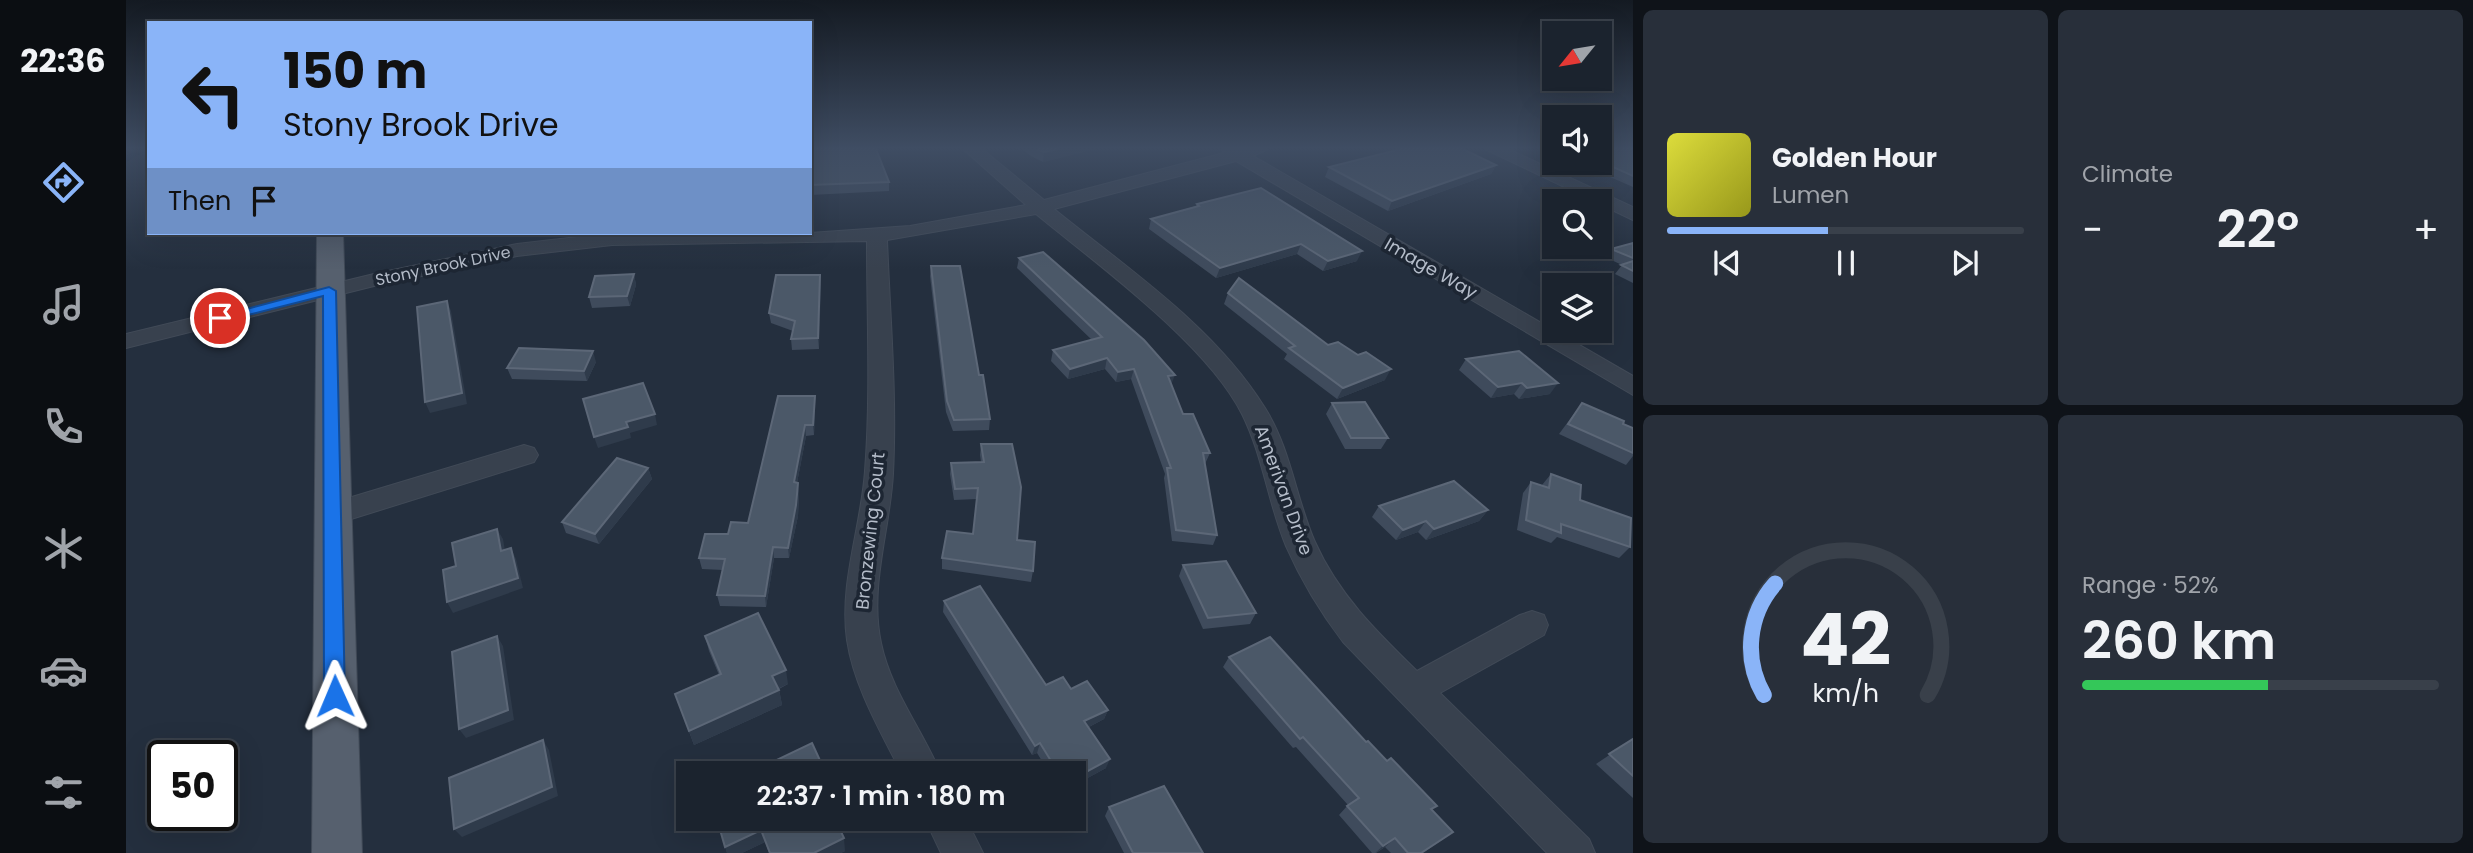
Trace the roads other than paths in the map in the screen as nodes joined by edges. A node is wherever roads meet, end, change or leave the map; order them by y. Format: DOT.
graph roads {
  1 [pos="1018,189"];
  2 [pos="1100,189"];
  3 [pos="1296,189"];
  4 [pos="1579,189"];
  5 [pos="1038,206"];
  6 [pos="1633,214"];
  7 [pos="812,234"];
  8 [pos="877,234"];
  9 [pos="330,235"];
  10 [pos="735,235"];
  11 [pos="329,291"];
  12 [pos="126,341"];
  13 [pos="1633,387"];
  14 [pos="524,455"];
  15 [pos="332,514"];
  16 [pos="1532,625"];
  17 [pos="1412,691"];
  18 [pos="916,761"];
  19 [pos="951,831"];
  20 [pos="337,853"];
  21 [pos="963,853"];
  22 [pos="1575,853"];
  1 -- 5 [label="street, Amerivan Drive"];
  2 -- 5 [label="street, Stony Brook Drive"];
  3 -- 13 [label="street, Image Way"];
  4 -- 6 [label="street"];
  5 -- 8 [label="street, Stony Brook Drive"];
  5 -- 17 [label="street, Amerivan Drive"];
  7 -- 8 [label="street, Stony Brook Drive"];
  8 -- 18 [label="street, Bronzewing Court"];
  9 -- 11 [label="main road"];
  10 -- 11 [label="street, Stony Brook Drive"];
  11 -- 12 [label="street, Stony Brook Drive"];
  11 -- 15 [label="main road"];
  14 -- 15 [label="street"];
  15 -- 20 [label="main road"];
  16 -- 17 [label="street"];
  17 -- 22 [label="street, Amerivan Drive"];
  19 -- 21 [label="street"];
}
